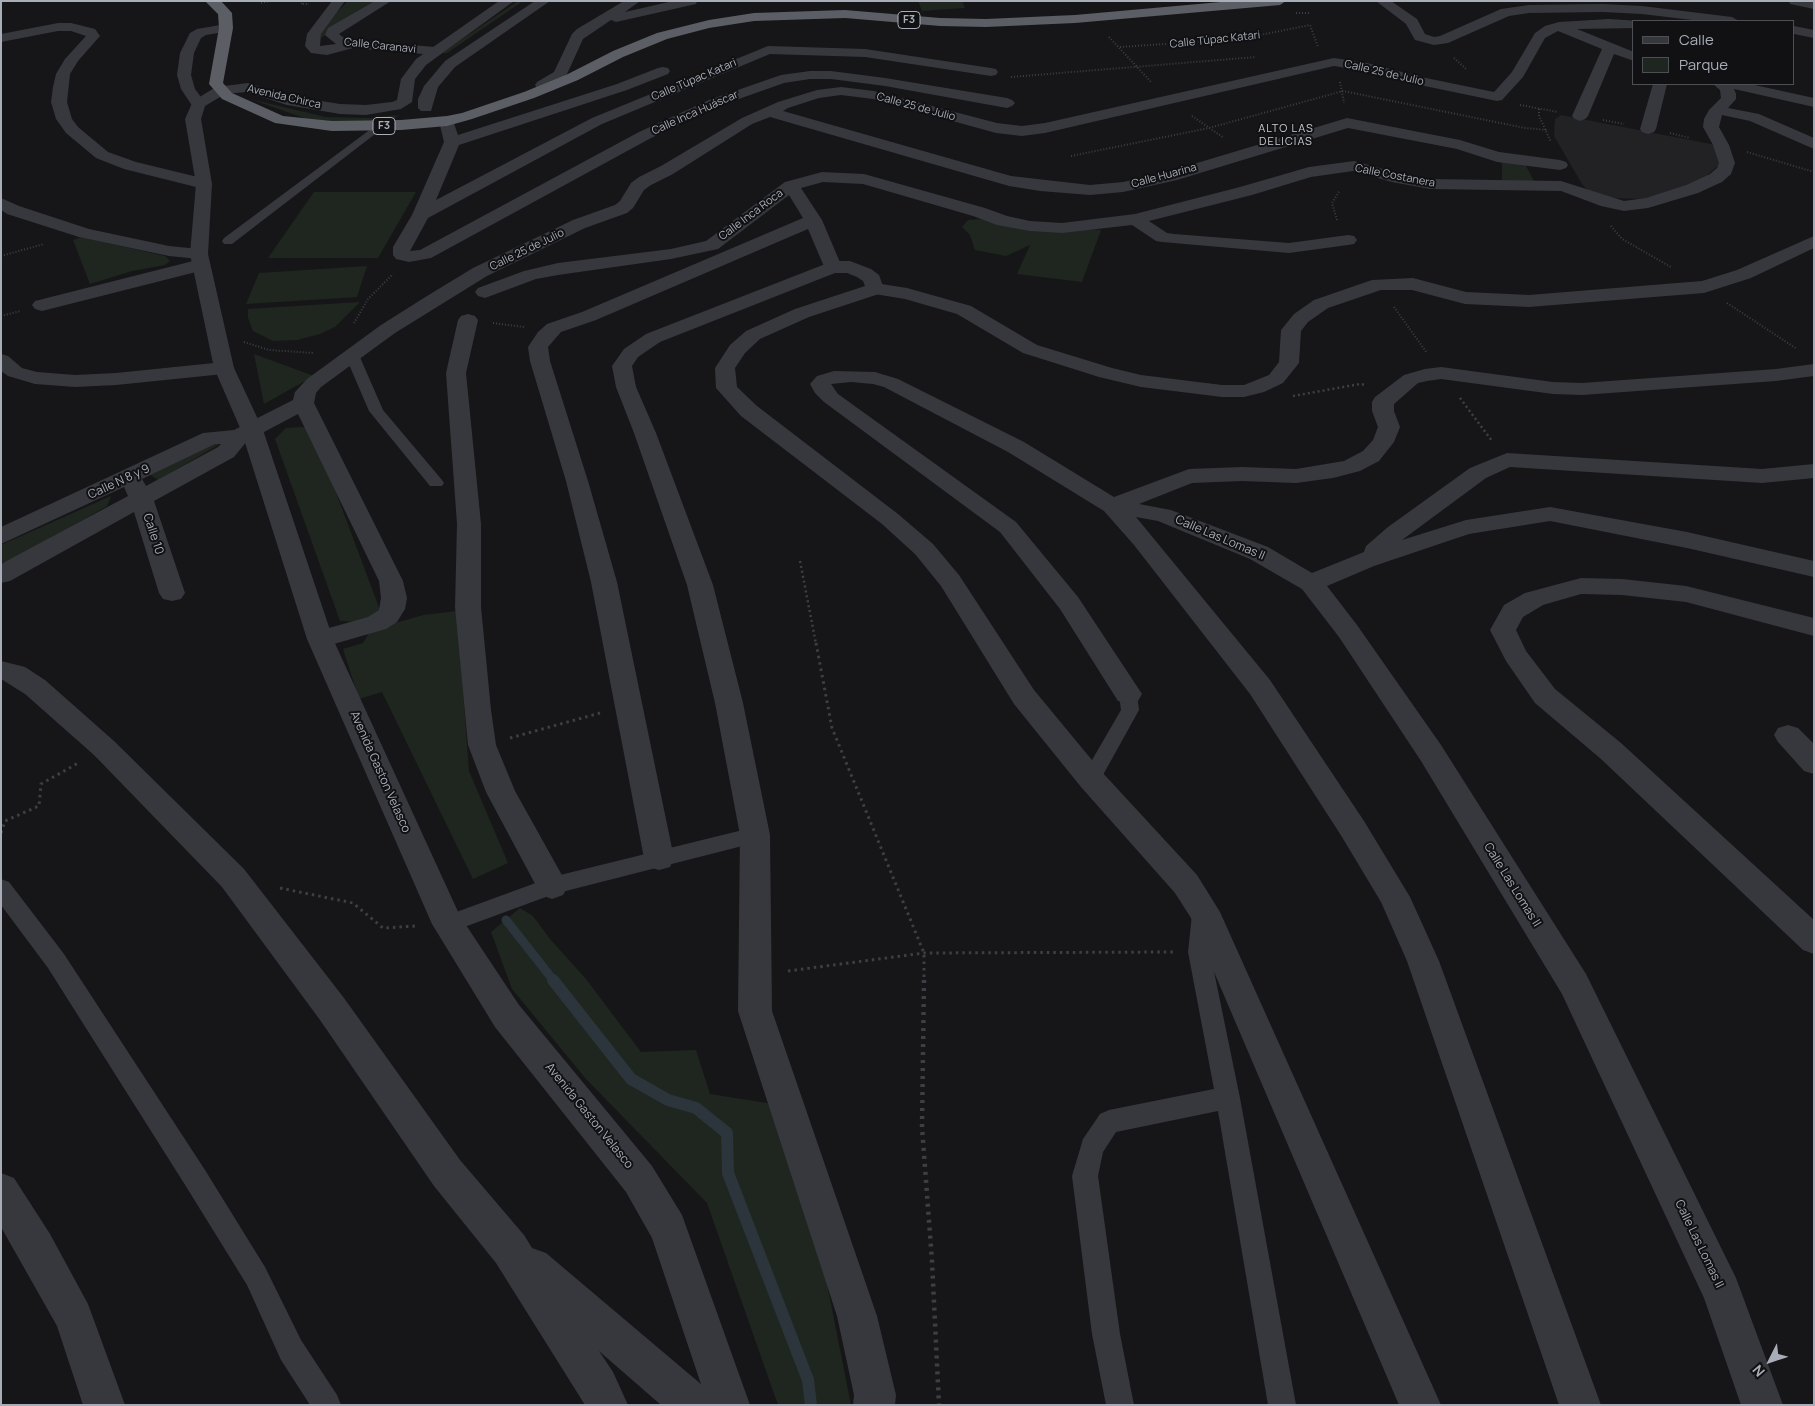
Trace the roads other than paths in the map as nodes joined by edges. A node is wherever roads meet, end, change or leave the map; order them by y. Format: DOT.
graph roads {
  1 [pos="212,1"];
  2 [pos="338,1"];
  3 [pos="385,1"];
  4 [pos="508,1"];
  5 [pos="544,1"];
  6 [pos="634,1"];
  7 [pos="691,1"];
  8 [pos="1280,1"];
  9 [pos="1795,1"];
  10 [pos="1410,3"];
  11 [pos="1387,4"];
  12 [pos="1814,5"];
  13 [pos="1723,20"];
  14 [pos="598,23"];
  15 [pos="1632,24"];
  16 [pos="1559,26"];
  17 [pos="226,28"];
  18 [pos="1795,30"];
  19 [pos="1814,34"];
  20 [pos="1,38"];
  21 [pos="1795,43"];
  22 [pos="353,44"];
  23 [pos="1814,47"];
  24 [pos="1609,48"];
  25 [pos="434,51"];
  26 [pos="1632,56"];
  27 [pos="663,70"];
  28 [pos="991,72"];
  29 [pos="438,77"];
  30 [pos="407,85"];
  31 [pos="1660,85"];
  32 [pos="1722,85"];
  33 [pos="1736,85"];
  34 [pos="549,87"];
  35 [pos="210,97"];
  36 [pos="1007,102"];
  37 [pos="1814,103"];
  38 [pos="426,108"];
  39 [pos="1716,110"];
  40 [pos="767,111"];
  41 [pos="1580,116"];
  42 [pos="447,121"];
  43 [pos="379,126"];
  44 [pos="1648,129"];
  45 [pos="452,142"];
  46 [pos="1814,144"];
  47 [pos="1560,164"];
  48 [pos="204,184"];
  49 [pos="791,186"];
  50 [pos="1090,190"];
  51 [pos="1,203"];
  52 [pos="1071,205"];
  53 [pos="979,212"];
  54 [pos="1054,212"];
  55 [pos="421,215"];
  56 [pos="1135,218"];
  57 [pos="813,220"];
  58 [pos="1348,240"];
  59 [pos="228,241"];
  60 [pos="1814,241"];
  61 [pos="200,259"];
  62 [pos="833,267"];
  63 [pos="876,289"];
  64 [pos="485,292"];
  65 [pos="42,305"];
  66 [pos="468,320"];
  67 [pos="352,354"];
  68 [pos="1,360"];
  69 [pos="224,368"];
  70 [pos="1814,370"];
  71 [pos="302,403"];
  72 [pos="246,433"];
  73 [pos="1814,472"];
  74 [pos="130,477"];
  75 [pos="436,483"];
  76 [pos="141,498"];
  77 [pos="1112,506"];
  78 [pos="1,536"];
  79 [pos="1366,560"];
  80 [pos="1814,569"];
  81 [pos="1,575"];
  82 [pos="1311,583"];
  83 [pos="172,593"];
  84 [pos="1814,627"];
  85 [pos="320,639"];
  86 [pos="1,670"];
  87 [pos="1128,694"];
  88 [pos="1788,735"];
  89 [pos="1814,763"];
  90 [pos="1090,779"];
  91 [pos="755,836"];
  92 [pos="659,858"];
  93 [pos="552,886"];
  94 [pos="1,888"];
  95 [pos="1204,912"];
  96 [pos="448,924"];
  97 [pos="1814,940"];
  98 [pos="1228,1098"];
  99 [pos="1,1191"];
  100 [pos="510,1249"];
  101 [pos="104,1405"];
  102 [pos="327,1405"];
  103 [pos="607,1405"];
  104 [pos="694,1405"];
  105 [pos="729,1405"];
  106 [pos="874,1405"];
  107 [pos="1120,1405"];
  108 [pos="1282,1405"];
  109 [pos="1420,1405"];
  110 [pos="1580,1405"];
  111 [pos="1762,1405"];
  1 -- 17 [label="highway"];
  2 -- 22 [label="street"];
  3 -- 22 [label="street, Calle Caranavi"];
  4 -- 25 [label="street, Avenida Chirca"];
  5 -- 29 [label="street"];
  6 -- 14 [label="street"];
  7 -- 14 [label="street"];
  8 -- 34 [label="highway, F3"];
  9 -- 12 [label="street"];
  10 -- 11 [label="street"];
  11 -- 13 [label="street"];
  14 -- 34 [label="street"];
  15 -- 16 [label="street"];
  16 -- 24 [label="street"];
  16 -- 40 [label="street, Calle 25 de Julio"];
  17 -- 35 [label="highway"];
  17 -- 35 [label="street"];
  18 -- 19 [label="street"];
  20 -- 48 [label="street"];
  21 -- 23 [label="street"];
  22 -- 25 [label="street, Calle Caranavi"];
  24 -- 26 [label="street"];
  24 -- 41 [label="street"];
  25 -- 30 [label="street, Avenida Chirca"];
  27 -- 45 [label="street"];
  28 -- 55 [label="street, Calle Túpac Katari"];
  29 -- 30 [label="street"];
  29 -- 38 [label="street"];
  30 -- 35 [label="street, Avenida Chirca"];
  31 -- 44 [label="street"];
  32 -- 39 [label="street"];
  33 -- 37 [label="street"];
  34 -- 42 [label="highway, F3"];
  35 -- 43 [label="highway, F3"];
  35 -- 48 [label="street, Avenida Gaston Velasco"];
  36 -- 55 [label="street, Calle Inca Huáscar"];
  39 -- 46 [label="street"];
  39 -- 56 [label="street, Calle Costanera"];
  40 -- 50 [label="street, Calle Huarina"];
  40 -- 67 [label="street, Calle 25 de Julio"];
  42 -- 43 [label="highway, F3"];
  42 -- 45 [label="street"];
  43 -- 59 [label="lane"];
  45 -- 55 [label="street"];
  47 -- 50 [label="street, Calle Huarina"];
  48 -- 61 [label="street, Avenida Gaston Velasco"];
  49 -- 53 [label="street, Calle Inca Roca"];
  49 -- 57 [label="street"];
  49 -- 64 [label="street, Calle Inca Roca"];
  50 -- 52 [label="street"];
  51 -- 61 [label="street"];
  53 -- 54 [label="street"];
  53 -- 56 [label="street, Calle Inca Roca"];
  56 -- 58 [label="street"];
  57 -- 62 [label="street"];
  57 -- 92 [label="street"];
  60 -- 63 [label="street"];
  61 -- 65 [label="street"];
  61 -- 69 [label="street, Avenida Gaston Velasco"];
  62 -- 63 [label="street"];
  62 -- 91 [label="street"];
  63 -- 90 [label="street"];
  66 -- 93 [label="street"];
  67 -- 71 [label="street, Calle 25 de Julio"];
  67 -- 75 [label="lane"];
  68 -- 69 [label="street"];
  69 -- 72 [label="street, Avenida Gaston Velasco"];
  70 -- 77 [label="street"];
  71 -- 72 [label="street, Calle 25 de Julio"];
  71 -- 85 [label="street"];
  72 -- 74 [label="street, Calle N 8 y 9"];
  72 -- 76 [label="street"];
  72 -- 85 [label="street, Avenida Gaston Velasco"];
  73 -- 79 [label="street"];
  74 -- 76 [label="street, Calle 10"];
  74 -- 78 [label="street, Calle N 8 y 9"];
  76 -- 81 [label="street"];
  76 -- 83 [label="street, Calle 10"];
  77 -- 82 [label="street, Calle Las Lomas II"];
  77 -- 87 [label="street"];
  77 -- 110 [label="street"];
  79 -- 80 [label="street"];
  79 -- 82 [label="street"];
  82 -- 111 [label="street, Calle Las Lomas II"];
  84 -- 97 [label="street"];
  85 -- 96 [label="street, Avenida Gaston Velasco"];
  86 -- 100 [label="street"];
  87 -- 90 [label="lane"];
  88 -- 89 [label="street"];
  90 -- 95 [label="street"];
  91 -- 92 [label="lane"];
  91 -- 106 [label="street"];
  92 -- 93 [label="lane"];
  93 -- 96 [label="lane"];
  94 -- 102 [label="lane"];
  95 -- 98 [label="lane"];
  95 -- 109 [label="street"];
  96 -- 105 [label="street, Avenida Gaston Velasco"];
  98 -- 107 [label="lane"];
  98 -- 108 [label="lane"];
  99 -- 101 [label="street"];
  100 -- 103 [label="street"];
  100 -- 104 [label="street"];
}
